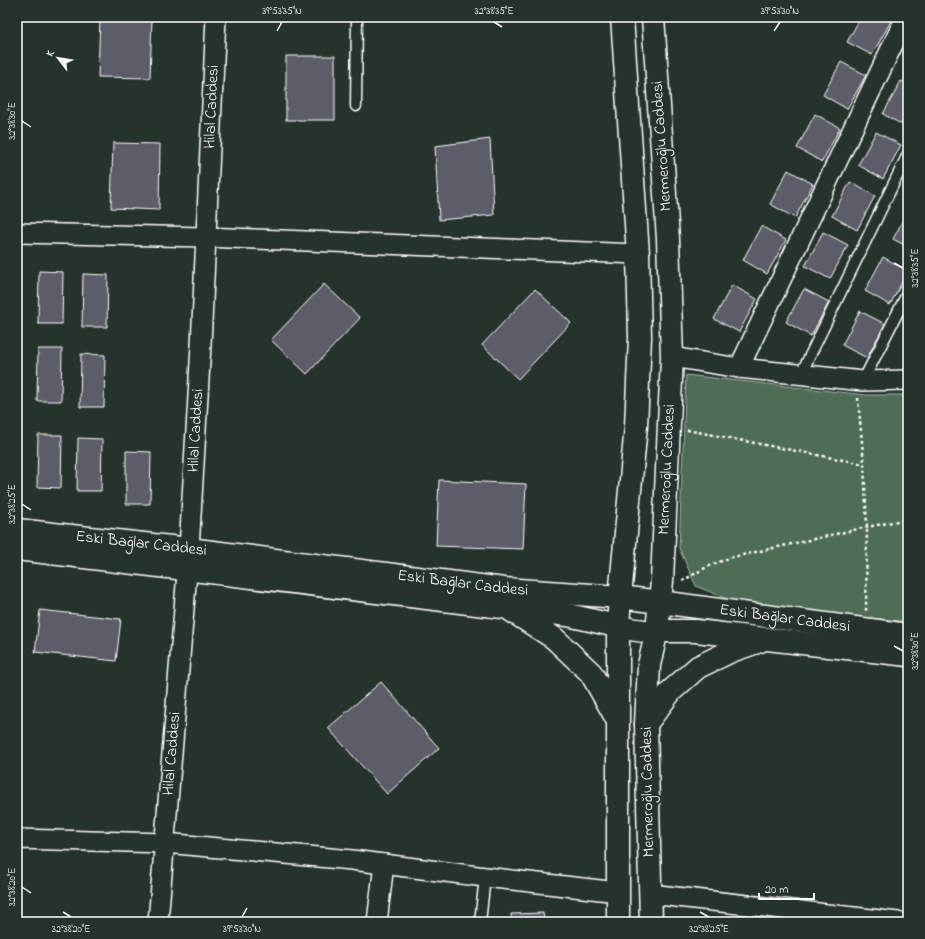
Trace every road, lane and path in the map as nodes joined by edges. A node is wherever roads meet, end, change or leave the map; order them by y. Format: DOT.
graph roads {
  1 [pos="216,17"];
  2 [pos="357,17"];
  3 [pos="622,17"];
  4 [pos="653,17"];
  5 [pos="906,17"];
  6 [pos="356,106"];
  7 [pos="908,154"];
  8 [pos="17,233"];
  9 [pos="205,237"];
  10 [pos="638,254"];
  11 [pos="908,292"];
  12 [pos="672,357"];
  13 [pos="739,368"];
  14 [pos="801,374"];
  15 [pos="908,380"];
  16 [pos="860,381"];
  17 [pos="669,427"];
  18 [pos="864,464"];
  19 [pos="908,519"];
  20 [pos="867,527"];
  21 [pos="17,530"];
  22 [pos="17,549"];
  23 [pos="188,560"];
  24 [pos="620,597"];
  25 [pos="660,602"];
  26 [pos="507,608"];
  27 [pos="618,626"];
  28 [pos="866,629"];
  29 [pos="657,630"];
  30 [pos="908,634"];
  31 [pos="766,639"];
  32 [pos="908,655"];
  33 [pos="618,721"];
  34 [pos="646,724"];
  35 [pos="17,839"];
  36 [pos="165,843"];
  37 [pos="384,864"];
  38 [pos="485,877"];
  39 [pos="618,892"];
  40 [pos="650,894"];
  41 [pos="158,922"];
  42 [pos="377,922"];
  43 [pos="480,922"];
  44 [pos="618,922"];
  45 [pos="651,922"];
  46 [pos="898,922"];
  1 -- 9 [label="street, Hilal Caddesi"];
  2 -- 6 [label="lane"];
  3 -- 10 [label="main road, Mermeroğlu Caddesi"];
  4 -- 12 [label="main road, Mermeroğlu Caddesi"];
  5 -- 13 [label="street"];
  7 -- 14 [label="lane"];
  8 -- 9 [label="street"];
  9 -- 10 [label="street"];
  9 -- 23 [label="street, Hilal Caddesi"];
  10 -- 24 [label="main road, Mermeroğlu Caddesi"];
  11 -- 16 [label="lane"];
  12 -- 13 [label="street"];
  12 -- 17 [label="main road, Mermeroğlu Caddesi"];
  13 -- 14 [label="street"];
  14 -- 16 [label="street"];
  15 -- 16 [label="street"];
  16 -- 18 [label="path"];
  17 -- 18 [label="path"];
  17 -- 25 [label="main road, Mermeroğlu Caddesi"];
  18 -- 20 [label="path"];
  19 -- 20 [label="path"];
  20 -- 25 [label="path"];
  20 -- 28 [label="path"];
  21 -- 23 [label="main road, Eski Bağlar Caddesi"];
  22 -- 23 [label="main road"];
  23 -- 24 [label="main road, Eski Bağlar Caddesi"];
  23 -- 26 [label="main road, Eski Bağlar Caddesi"];
  23 -- 36 [label="street, Hilal Caddesi"];
  24 -- 25 [label="main road, Eski Bağlar Caddesi"];
  24 -- 27 [label="main road, Mermeroğlu Caddesi"];
  25 -- 28 [label="main road, Eski Bağlar Caddesi"];
  25 -- 29 [label="main road, Mermeroğlu Caddesi"];
  26 -- 27 [label="main road, Eski Bağlar Caddesi"];
  26 -- 33 [label="main road"];
  27 -- 29 [label="main road, Eski Bağlar Caddesi"];
  27 -- 33 [label="main road, Mermeroğlu Caddesi"];
  28 -- 30 [label="main road, Eski Bağlar Caddesi"];
  29 -- 31 [label="main road, Eski Bağlar Caddesi"];
  29 -- 34 [label="main road, Mermeroğlu Caddesi"];
  31 -- 32 [label="main road, Eski Bağlar Caddesi"];
  31 -- 34 [label="main road"];
  33 -- 39 [label="main road, Mermeroğlu Caddesi"];
  34 -- 40 [label="main road, Mermeroğlu Caddesi"];
  35 -- 36 [label="street"];
  36 -- 37 [label="street"];
  36 -- 41 [label="street, Hilal Caddesi"];
  37 -- 38 [label="street"];
  37 -- 42 [label="street"];
  38 -- 39 [label="street"];
  38 -- 43 [label="lane"];
  39 -- 44 [label="main road, Mermeroğlu Caddesi"];
  40 -- 45 [label="main road, Mermeroğlu Caddesi"];
  40 -- 46 [label="street"];
}
